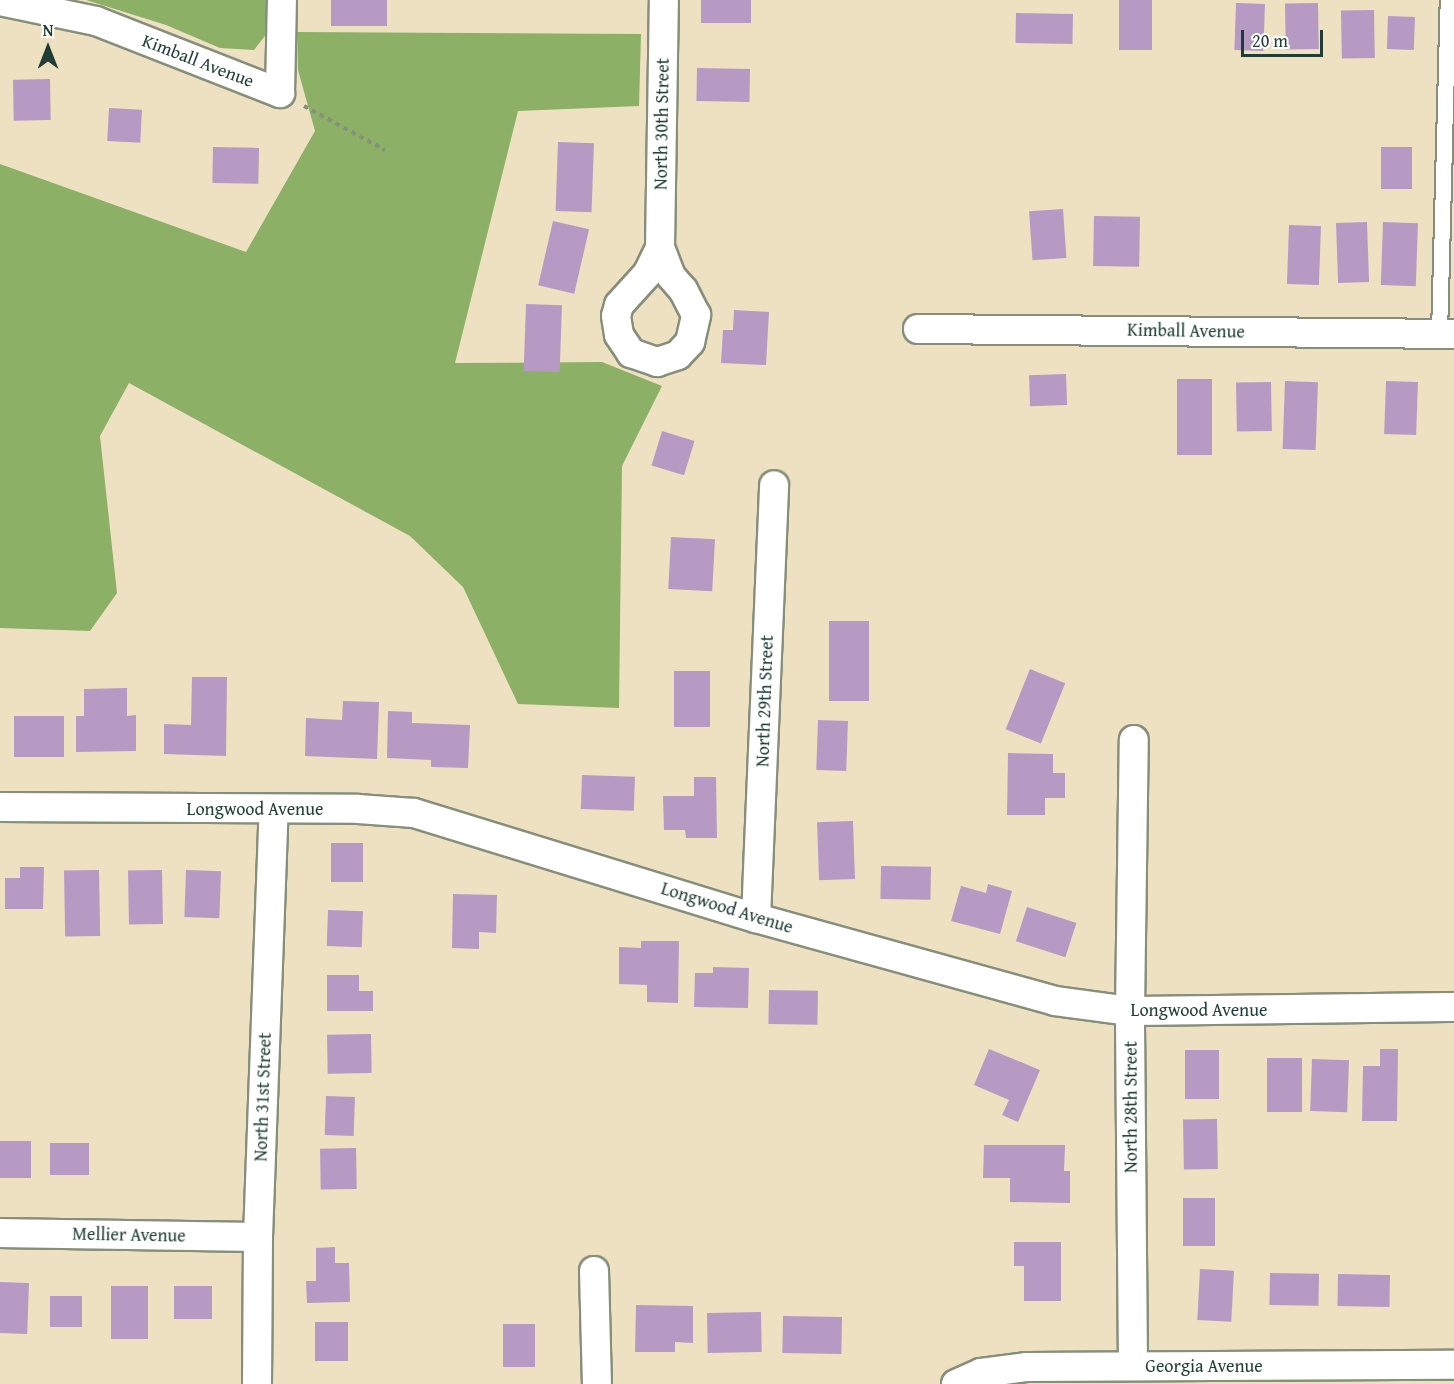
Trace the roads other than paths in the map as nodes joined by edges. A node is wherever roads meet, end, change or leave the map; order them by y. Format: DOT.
graph roads {
  1 [pos="282,0"];
  2 [pos="664,0"];
  3 [pos="1448,0"];
  4 [pos="0,1"];
  5 [pos="660,248"];
  6 [pos="918,329"];
  7 [pos="1447,334"];
  8 [pos="774,485"];
  9 [pos="1134,740"];
  10 [pos="0,807"];
  11 [pos="274,810"];
  12 [pos="756,918"];
  13 [pos="1454,1007"];
  14 [pos="1130,1011"];
  15 [pos="0,1233"];
  16 [pos="258,1237"];
  17 [pos="594,1271"];
  18 [pos="1454,1365"];
  19 [pos="1133,1366"];
  20 [pos="257,1384"];
  21 [pos="597,1384"];
  22 [pos="956,1384"];
  1 -- 4 [label="street, Kimball Avenue"];
  2 -- 5 [label="street, North 30th Street"];
  3 -- 7 [label="lane"];
  6 -- 7 [label="street, Kimball Avenue"];
  8 -- 12 [label="street, North 29th Street"];
  9 -- 14 [label="street, North 28th Street"];
  10 -- 11 [label="street, Longwood Avenue"];
  11 -- 12 [label="street, Longwood Avenue"];
  11 -- 16 [label="street, North 31st Street"];
  12 -- 14 [label="street, Longwood Avenue"];
  13 -- 14 [label="street, Longwood Avenue"];
  14 -- 19 [label="street, North 28th Street"];
  15 -- 16 [label="street, Mellier Avenue"];
  16 -- 20 [label="street, North 31st Street"];
  17 -- 21 [label="street"];
  18 -- 19 [label="street, Georgia Avenue"];
  19 -- 22 [label="street, Georgia Avenue"];
}
